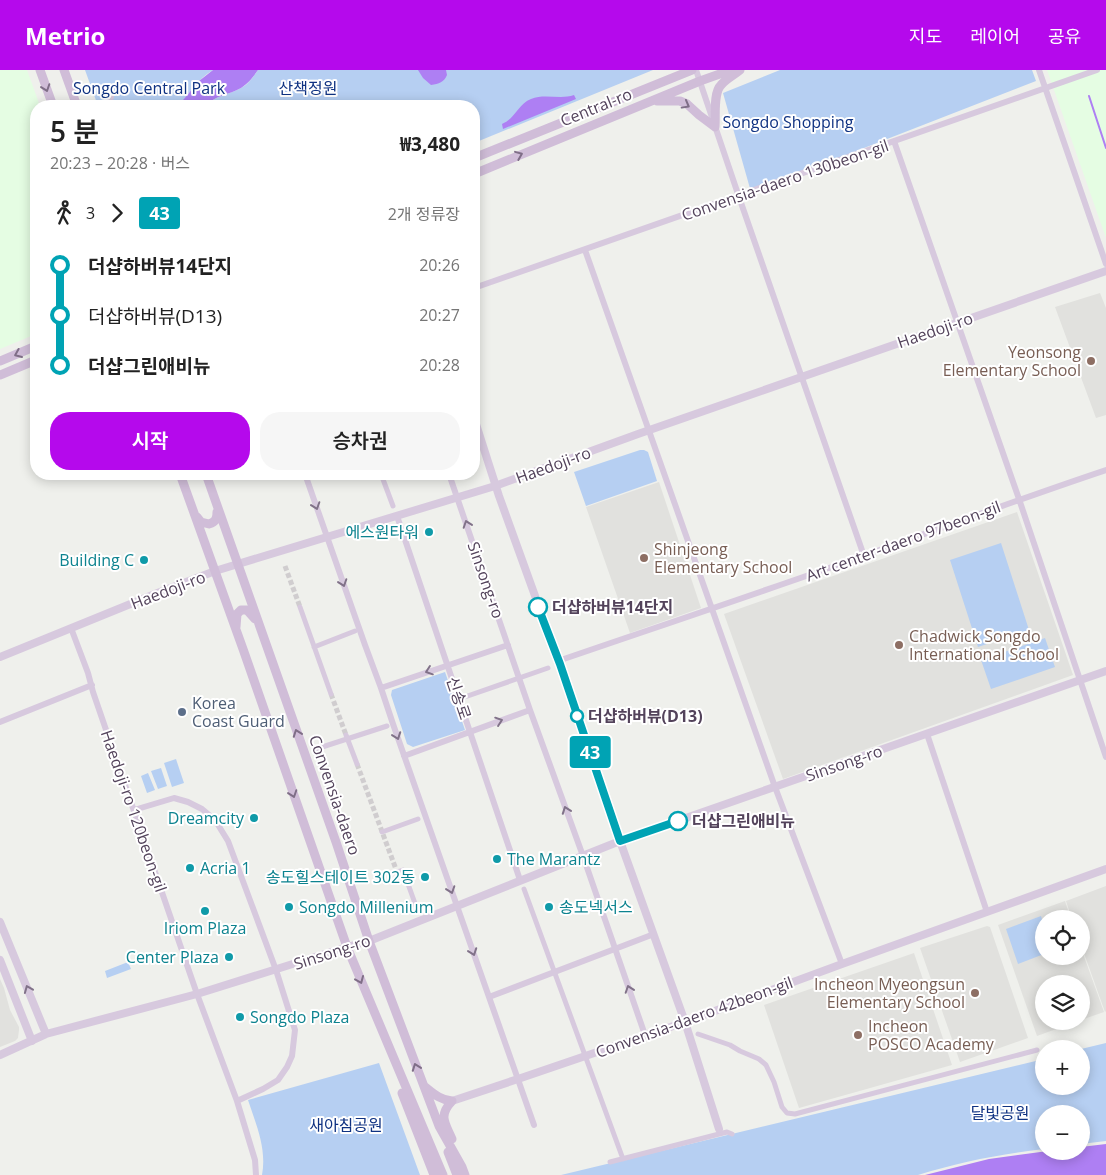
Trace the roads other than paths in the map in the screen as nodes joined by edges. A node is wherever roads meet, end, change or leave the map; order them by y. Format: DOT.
graph roads {
  1 [pos="40,70"];
  2 [pos="64,70"];
  3 [pos="692,70"];
  4 [pos="696,70"];
  5 [pos="731,70"];
  6 [pos="740,70"];
  7 [pos="1039,70"];
  8 [pos="1096,70"];
  9 [pos="700,81"];
  10 [pos="1045,88"];
  11 [pos="50,100"];
  12 [pos="75,100"];
  13 [pos="652,101"];
  14 [pos="715,127"];
  15 [pos="894,141"];
  16 [pos="480,156"];
  17 [pos="480,172"];
  18 [pos="738,196"];
  19 [pos="585,250"];
  20 [pos="1106,264"];
  21 [pos="1106,270"];
  22 [pos="480,286"];
  23 [pos="957,322"];
  24 [pos="30,348"];
  25 [pos="0,361"];
  26 [pos="30,362"];
  27 [pos="0,374"];
  28 [pos="802,377"];
  29 [pos="649,431"];
  30 [pos="480,437"];
  31 [pos="1106,470"];
  32 [pos="182,480"];
  33 [pos="208,480"];
  34 [pos="307,480"];
  35 [pos="383,480"];
  36 [pos="451,480"];
  37 [pos="496,486"];
  38 [pos="458,497"];
  39 [pos="1019,499"];
  40 [pos="215,502"];
  41 [pos="393,506"];
  42 [pos="194,512"];
  43 [pos="397,516"];
  44 [pos="327,537"];
  45 [pos="864,556"];
  46 [pos="237,564"];
  47 [pos="215,571"];
  48 [pos="300,607"];
  49 [pos="713,609"];
  50 [pos="259,626"];
  51 [pos="71,628"];
  52 [pos="355,631"];
  53 [pos="236,632"];
  54 [pos="508,645"];
  55 [pos="314,648"];
  56 [pos="0,657"];
  57 [pos="558,661"];
  58 [pos="447,665"];
  59 [pos="548,668"];
  60 [pos="1106,671"];
  61 [pos="519,678"];
  62 [pos="1080,680"];
  63 [pos="92,685"];
  64 [pos="381,688"];
  65 [pos="331,694"];
  66 [pos="459,698"];
  67 [pos="530,710"];
  68 [pos="0,722"];
  69 [pos="387,726"];
  70 [pos="470,731"];
  71 [pos="927,734"];
  72 [pos="346,735"];
  73 [pos="316,749"];
  74 [pos="404,756"];
  75 [pos="1106,757"];
  76 [pos="357,764"];
  77 [pos="775,787"];
  78 [pos="134,810"];
  79 [pos="418,819"];
  80 [pos="382,832"];
  81 [pos="620,841"];
  82 [pos="583,856"];
  83 [pos="1106,870"];
  84 [pos="397,872"];
  85 [pos="520,880"];
  86 [pos="524,889"];
  87 [pos="457,906"];
  88 [pos="417,909"];
  89 [pos="987,912"];
  90 [pos="0,922"];
  91 [pos="654,934"];
  92 [pos="369,941"];
  93 [pos="347,947"];
  94 [pos="615,948"];
  95 [pos="0,960"];
  96 [pos="842,964"];
  97 [pos="276,970"];
  98 [pos="554,972"];
  99 [pos="197,994"];
  100 [pos="489,997"];
  101 [pos="685,1022"];
  102 [pos="46,1034"];
  103 [pos="698,1034"];
  104 [pos="645,1035"];
  105 [pos="385,1039"];
  106 [pos="32,1041"];
  107 [pos="1035,1051"];
  108 [pos="0,1055"];
  109 [pos="586,1055"];
  110 [pos="518,1079"];
  111 [pos="422,1084"];
  112 [pos="237,1101"];
  113 [pos="452,1101"];
  114 [pos="534,1125"];
  115 [pos="719,1129"];
  116 [pos="732,1134"];
  117 [pos="623,1159"];
  118 [pos="610,1162"];
  119 [pos="461,1172"];
  120 [pos="256,1175"];
  121 [pos="434,1175"];
  122 [pos="443,1175"];
  1 -- 11 [label="main road, one-way"];
  2 -- 12 [label="main road"];
  3 -- 16 [label="main road, Central-ro"];
  4 -- 9 [label="street"];
  5 -- 9 [label="main road, Central-ro"];
  6 -- 14 [label="main road"];
  7 -- 10 [label="street"];
  8 -- 10 [label="street, Convensia-daero 130beon-gil"];
  9 -- 13 [label="main road, Central-ro"];
  9 -- 14 [label="street"];
  10 -- 15 [label="street, Convensia-daero 130beon-gil"];
  10 -- 20 [label="street"];
  13 -- 14 [label="main road, one-way"];
  17 -- 13 [label="main road, Central-ro, one-way"];
  14 -- 18 [label="street"];
  15 -- 18 [label="street, Convensia-daero 130beon-gil"];
  15 -- 23 [label="street"];
  18 -- 19 [label="street, Convensia-daero 130beon-gil"];
  18 -- 28 [label="street"];
  19 -- 22 [label="street, Convensia-daero 130beon-gil"];
  19 -- 29 [label="street"];
  21 -- 23 [label="street, Haedoji-ro"];
  23 -- 28 [label="street, Haedoji-ro"];
  23 -- 39 [label="street"];
  24 -- 25 [label="main road, one-way"];
  26 -- 27 [label="main road"];
  28 -- 29 [label="street, Haedoji-ro"];
  28 -- 45 [label="street"];
  29 -- 37 [label="street, Haedoji-ro"];
  29 -- 49 [label="street"];
  30 -- 37 [label="street"];
  31 -- 39 [label="street, Art center-daero 97beon-gil"];
  32 -- 42 [label="main road"];
  33 -- 40 [label="main road, Convensia-daero"];
  34 -- 44 [label="street, one-way"];
  35 -- 41 [label="street"];
  36 -- 38 [label="street, Sinsong-ro"];
  37 -- 38 [label="street, Haedoji-ro"];
  37 -- 57 [label="street"];
  38 -- 43 [label="street, Haedoji-ro"];
  54 -- 38 [label="street, Sinsong-ro, one-way"];
  39 -- 45 [label="street, Art center-daero 97beon-gil"];
  39 -- 62 [label="street"];
  40 -- 42 [label="main road"];
  40 -- 46 [label="main road, Convensia-daero"];
  42 -- 47 [label="main road"];
  43 -- 44 [label="street, Haedoji-ro"];
  43 -- 58 [label="street, 신송로"];
  44 -- 46 [label="street, Haedoji-ro"];
  44 -- 64 [label="street, one-way"];
  45 -- 49 [label="street, Art center-daero 97beon-gil"];
  46 -- 47 [label="street, Haedoji-ro"];
  46 -- 50 [label="main road, Convensia-daero"];
  47 -- 51 [label="street, Haedoji-ro"];
  47 -- 53 [label="main road"];
  48 -- 55 [label="street"];
  49 -- 57 [label="street, Art center-daero 97beon-gil"];
  49 -- 77 [label="street"];
  50 -- 53 [label="main road"];
  92 -- 50 [label="main road, Convensia-daero, one-way"];
  51 -- 56 [label="street, Haedoji-ro"];
  51 -- 63 [label="street, Haedoji-ro 120beon-gil"];
  52 -- 55 [label="street"];
  53 -- 93 [label="main road, one-way"];
  54 -- 58 [label="street"];
  54 -- 61 [label="street, Sinsong-ro"];
  55 -- 65 [label="street"];
  57 -- 81 [label="street"];
  58 -- 64 [label="street, one-way"];
  58 -- 66 [label="street, 신송로"];
  59 -- 61 [label="street"];
  60 -- 62 [label="street, Sinsong-ro"];
  61 -- 66 [label="street"];
  61 -- 67 [label="street, Sinsong-ro"];
  62 -- 71 [label="street, Sinsong-ro"];
  62 -- 75 [label="street"];
  63 -- 68 [label="street"];
  63 -- 78 [label="street, Haedoji-ro 120beon-gil"];
  64 -- 74 [label="street, one-way"];
  66 -- 70 [label="street, 신송로"];
  70 -- 67 [label="street, one-way"];
  82 -- 67 [label="street, Sinsong-ro, one-way"];
  69 -- 73 [label="street"];
  70 -- 74 [label="street"];
  70 -- 85 [label="street, 신송로"];
  71 -- 77 [label="street, Sinsong-ro"];
  71 -- 89 [label="street"];
  72 -- 76 [label="street"];
  74 -- 87 [label="street, one-way"];
  77 -- 81 [label="street, Sinsong-ro"];
  77 -- 96 [label="street"];
  78 -- 97 [label="street"];
  78 -- 99 [label="street, Haedoji-ro 120beon-gil"];
  79 -- 80 [label="street"];
  81 -- 82 [label="street, Sinsong-ro"];
  81 -- 91 [label="street"];
  82 -- 85 [label="street, Sinsong-ro"];
  82 -- 94 [label="street"];
  83 -- 89 [label="street, Convensia-daero 42beon-gil"];
  84 -- 88 [label="street"];
  85 -- 87 [label="street, Sinsong-ro"];
  86 -- 98 [label="street"];
  87 -- 92 [label="street, Sinsong-ro"];
  87 -- 100 [label="street, one-way"];
  89 -- 96 [label="street, Convensia-daero 42beon-gil"];
  102 -- 90 [label="street, one-way"];
  91 -- 94 [label="street"];
  91 -- 101 [label="street"];
  92 -- 93 [label="street, Sinsong-ro"];
  111 -- 92 [label="main road, Convensia-daero, one-way"];
  93 -- 97 [label="street, Sinsong-ro"];
  93 -- 105 [label="main road, one-way"];
  94 -- 98 [label="street"];
  104 -- 94 [label="street, one-way"];
  95 -- 106 [label="street"];
  96 -- 101 [label="street, Convensia-daero 42beon-gil"];
  97 -- 99 [label="street, Sinsong-ro"];
  97 -- 112 [label="street, Sinsong-ro"];
  98 -- 100 [label="street"];
  98 -- 109 [label="street"];
  99 -- 102 [label="street, Sinsong-ro"];
  99 -- 112 [label="street, Haedoji-ro 120beon-gil"];
  100 -- 110 [label="street"];
  101 -- 104 [label="street, Convensia-daero 42beon-gil"];
  101 -- 115 [label="street"];
  102 -- 106 [label="street, Sinsong-ro"];
  103 -- 107 [label="street"];
  104 -- 109 [label="street, Convensia-daero 42beon-gil"];
  105 -- 121 [label="main road"];
  105 -- 122 [label="main road"];
  106 -- 108 [label="street, Sinsong-ro"];
  109 -- 110 [label="street, Convensia-daero 42beon-gil"];
  109 -- 117 [label="street"];
  110 -- 113 [label="street, Convensia-daero 42beon-gil"];
  110 -- 114 [label="street"];
  111 -- 113 [label="main road"];
  111 -- 119 [label="main road, Convensia-daero"];
  112 -- 120 [label="street, Haedoji-ro 120beon-gil"];
  113 -- 119 [label="main road"];
  116 -- 117 [label="street"];
  117 -- 118 [label="street"];
}
